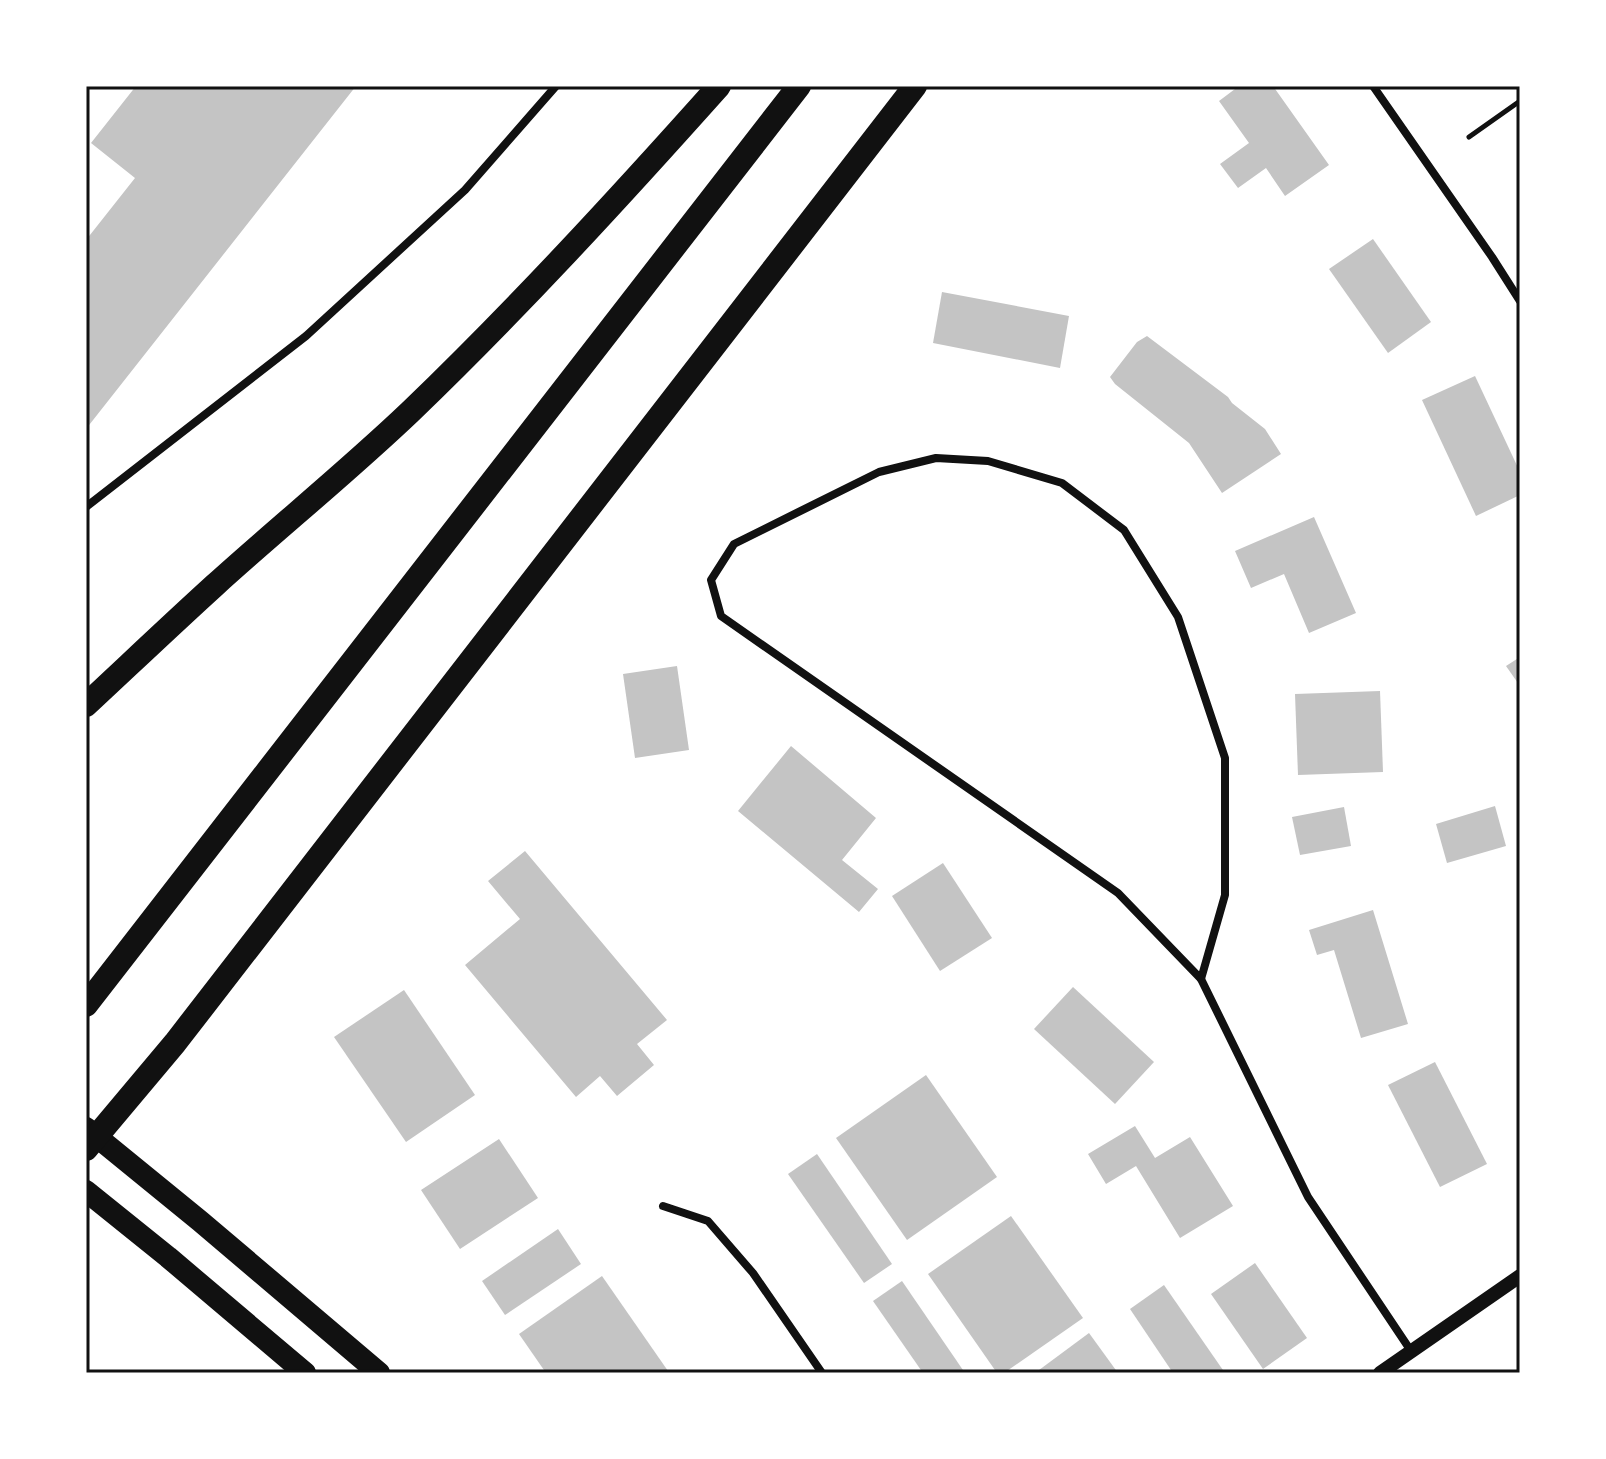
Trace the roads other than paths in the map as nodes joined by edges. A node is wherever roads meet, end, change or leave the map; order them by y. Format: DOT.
graph roads {
  1 [pos="556,86"];
  2 [pos="719,86"];
  3 [pos="799,86"];
  4 [pos="915,86"];
  5 [pos="1373,86"];
  6 [pos="1520,301"];
  7 [pos="86,507"];
  8 [pos="86,705"];
  9 [pos="1201,979"];
  10 [pos="86,1005"];
  11 [pos="175,1043"];
  12 [pos="86,1128"];
  13 [pos="86,1149"];
  14 [pos="86,1168"];
  15 [pos="86,1191"];
  16 [pos="663,1206"];
  17 [pos="1520,1276"];
  18 [pos="1411,1351"];
  19 [pos="305,1373"];
  20 [pos="379,1373"];
  21 [pos="822,1373"];
  22 [pos="1380,1373"];
  1 -- 7 [label="street"];
  2 -- 8 [label="highway"];
  3 -- 10 [label="highway"];
  4 -- 11 [label="highway"];
  5 -- 6 [label="street"];
  9 -- 9 [label="street"];
  9 -- 18 [label="street"];
  11 -- 13 [label="highway"];
  11 -- 14 [label="highway"];
  12 -- 20 [label="highway"];
  15 -- 19 [label="highway"];
  16 -- 21 [label="street"];
  17 -- 18 [label="street"];
  18 -- 22 [label="street"];
}
